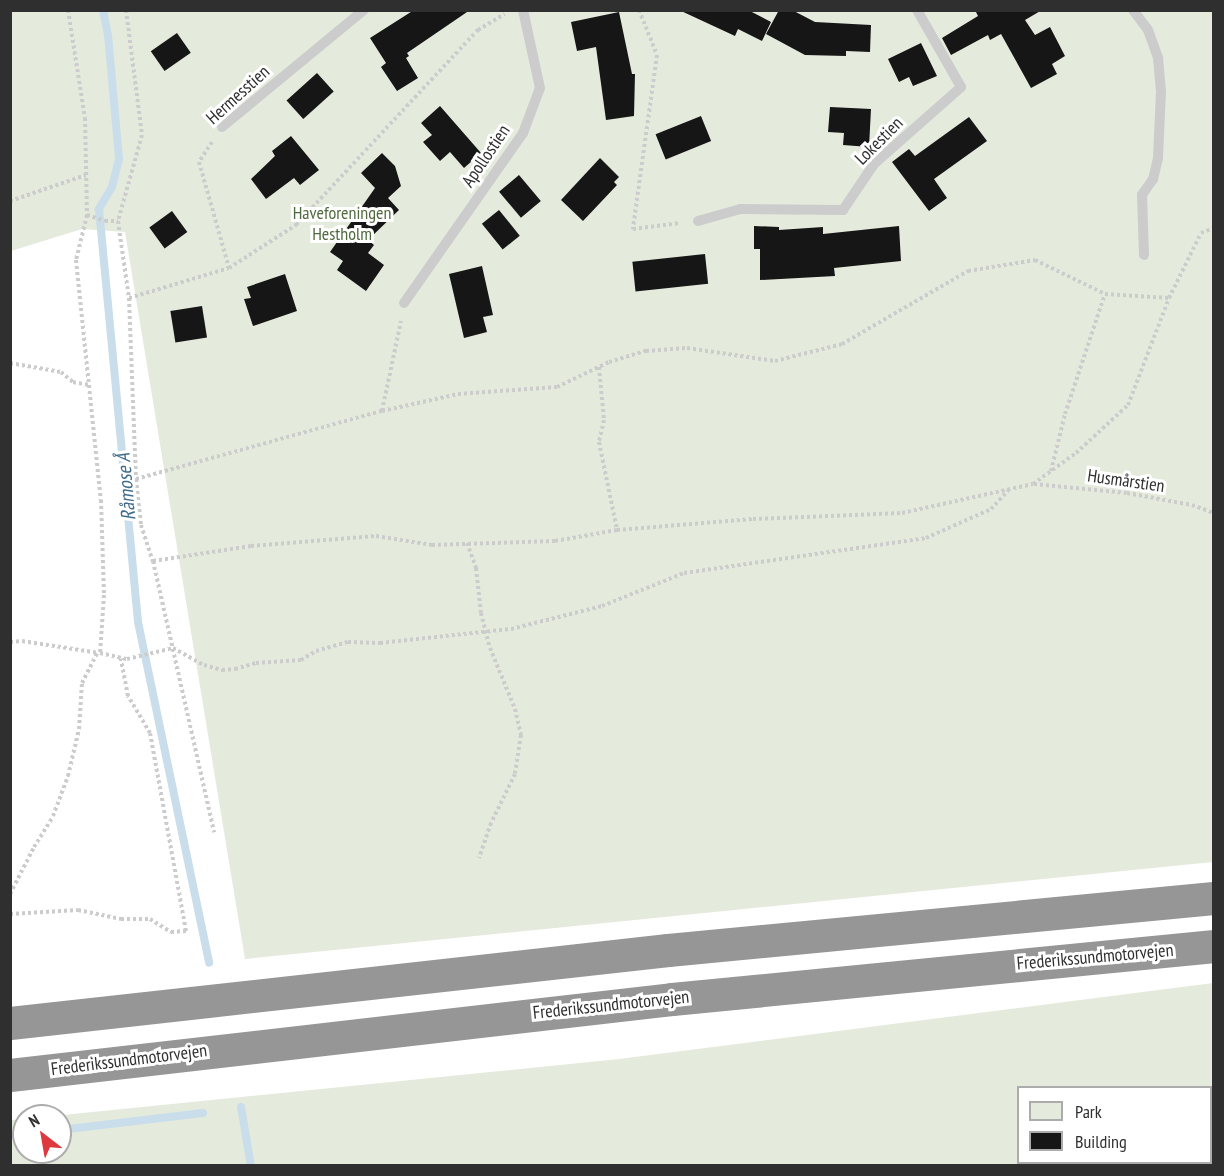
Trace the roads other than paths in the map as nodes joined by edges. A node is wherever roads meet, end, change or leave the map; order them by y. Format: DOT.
graph roads {
  1 [pos="364,10"];
  2 [pos="523,10"];
  3 [pos="917,10"];
  4 [pos="1133,10"];
  5 [pos="222,127"];
  6 [pos="698,221"];
  7 [pos="1144,255"];
  8 [pos="404,303"];
  9 [pos="1214,898"];
  10 [pos="1214,946"];
  11 [pos="10,1023"];
  12 [pos="10,1075"];
  1 -- 5 [label="lane, Hermesstien"];
  2 -- 8 [label="lane, Apollostien"];
  3 -- 6 [label="lane, Lokestien"];
  4 -- 7 [label="lane"];
  9 -- 11 [label="highway"];
  10 -- 12 [label="highway, Frederikssundmotorvejen"];
}
